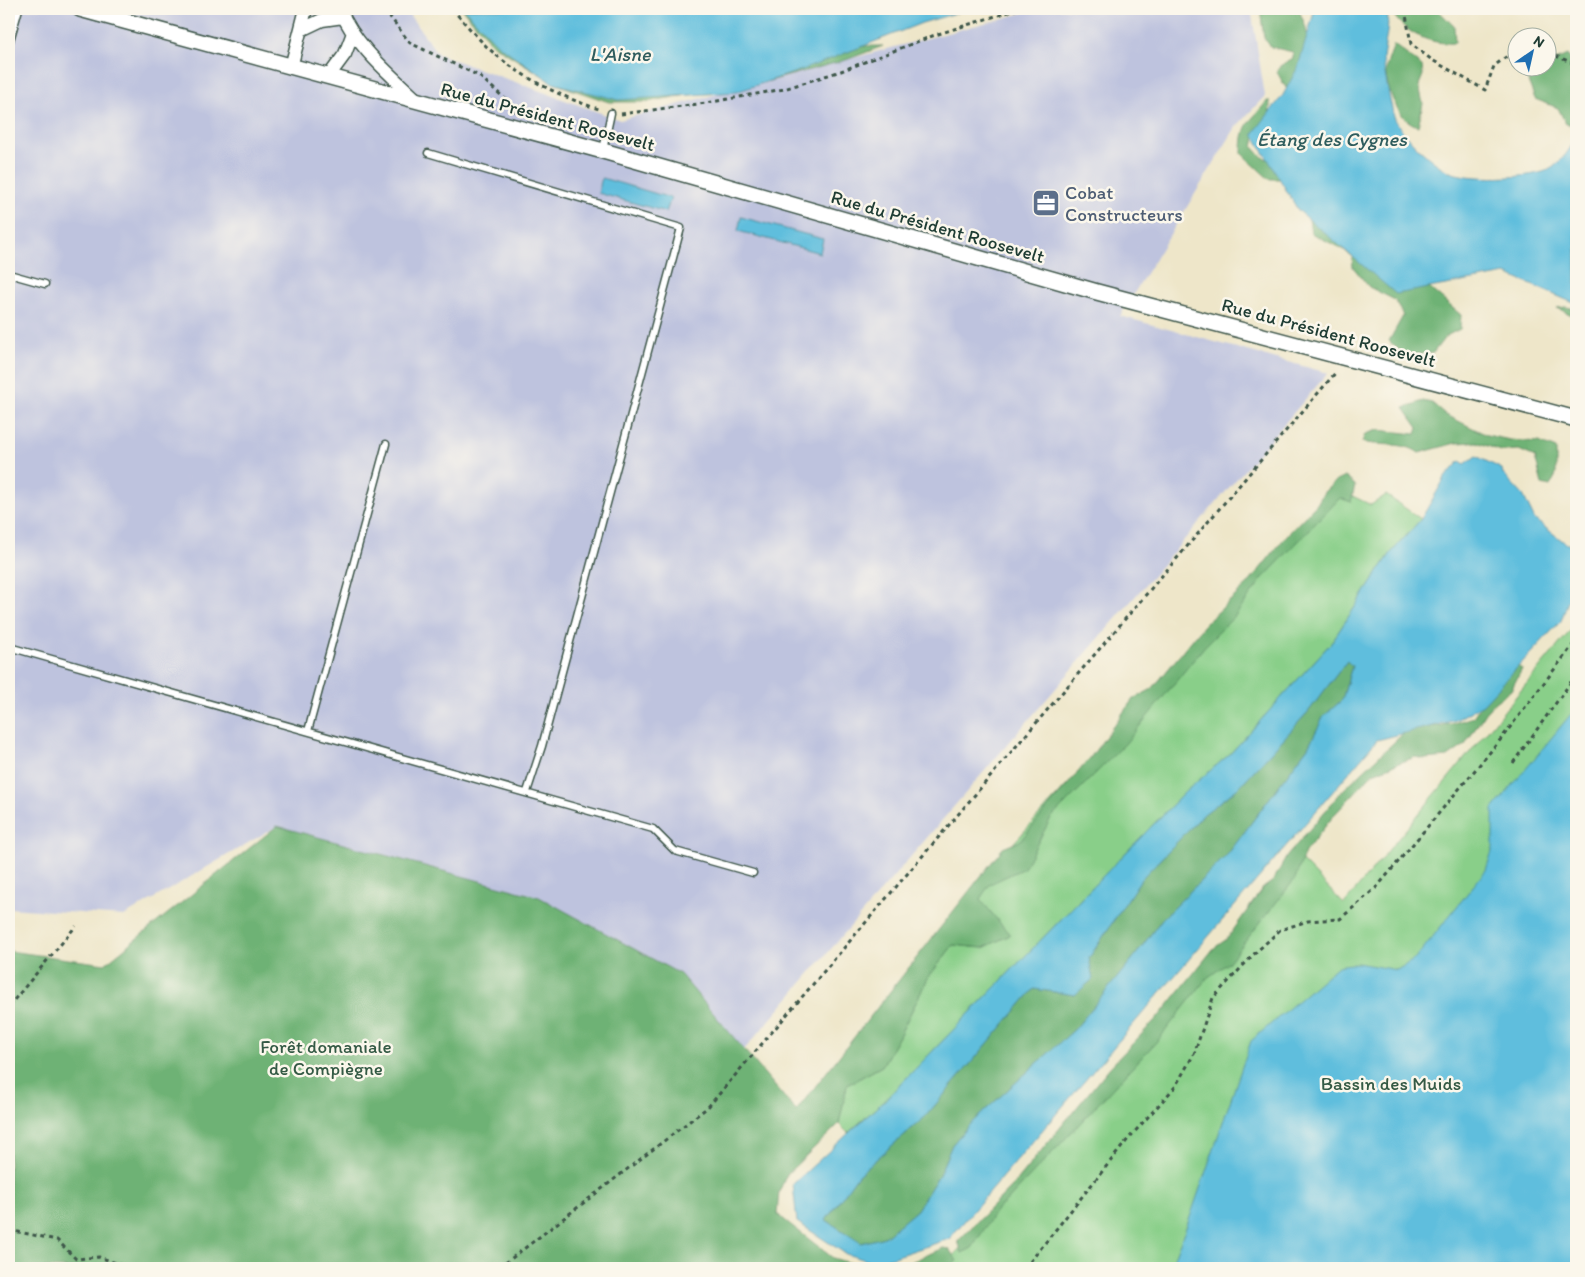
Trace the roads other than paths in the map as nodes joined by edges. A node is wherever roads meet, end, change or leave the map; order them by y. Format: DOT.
graph roads {
  1 [pos="19,9"];
  2 [pos="80,9"];
  3 [pos="306,9"];
  4 [pos="342,13"];
  5 [pos="301,30"];
  6 [pos="354,33"];
  7 [pos="9,44"];
  8 [pos="291,67"];
  9 [pos="328,77"];
  10 [pos="418,101"];
  11 [pos="611,113"];
  12 [pos="602,152"];
  13 [pos="428,153"];
  14 [pos="9,274"];
  15 [pos="45,284"];
  16 [pos="1576,419"];
  17 [pos="386,444"];
  18 [pos="9,647"];
  19 [pos="308,731"];
  20 [pos="527,792"];
  21 [pos="753,873"];
  1 -- 7 [label="lane"];
  2 -- 8 [label="street, Rue du Président Roosevelt"];
  3 -- 5 [label="street"];
  4 -- 5 [label="street"];
  4 -- 6 [label="street"];
  5 -- 8 [label="street"];
  6 -- 9 [label="street"];
  6 -- 10 [label="street"];
  8 -- 9 [label="street, Rue du Président Roosevelt"];
  9 -- 10 [label="street, Rue du Président Roosevelt"];
  10 -- 12 [label="street, Rue du Président Roosevelt"];
  11 -- 12 [label="lane"];
  12 -- 16 [label="street, Rue du Président Roosevelt"];
  13 -- 20 [label="lane"];
  14 -- 15 [label="lane"];
  17 -- 19 [label="lane"];
  18 -- 19 [label="lane"];
  19 -- 20 [label="lane"];
  20 -- 21 [label="lane"];
}
